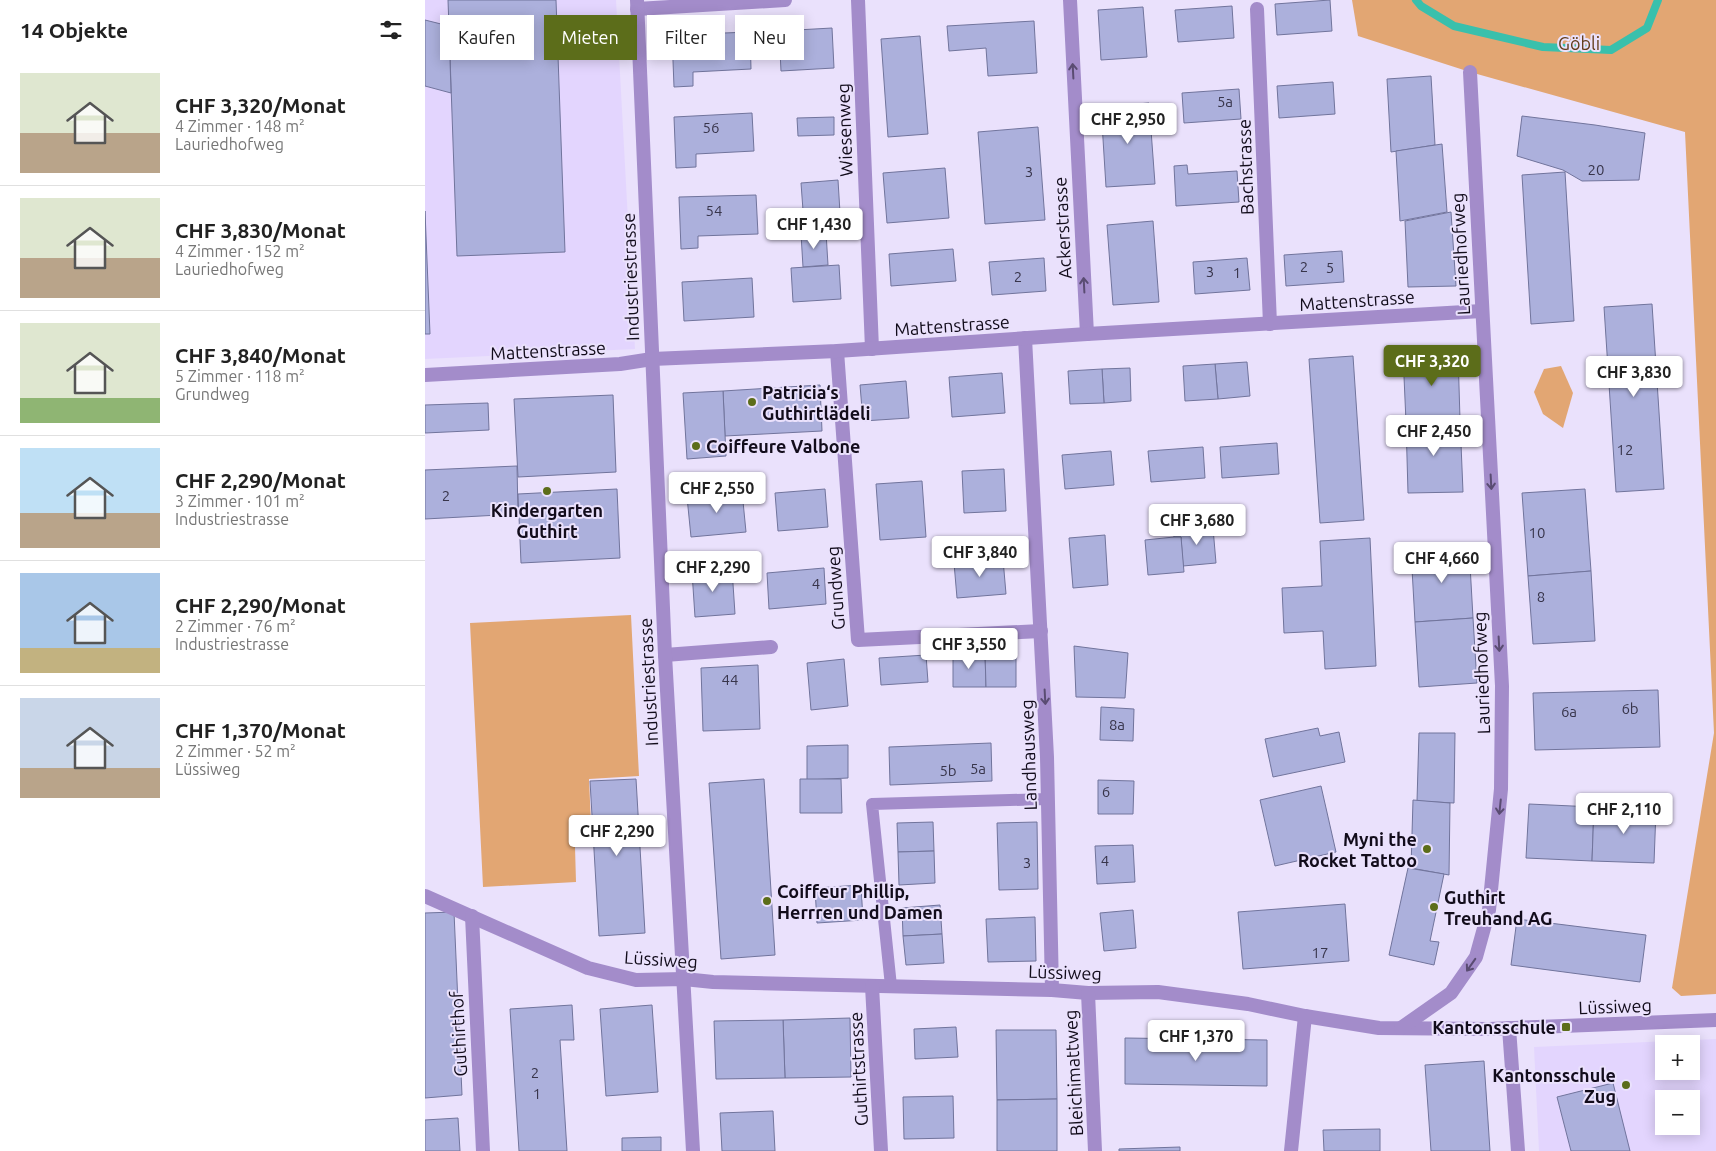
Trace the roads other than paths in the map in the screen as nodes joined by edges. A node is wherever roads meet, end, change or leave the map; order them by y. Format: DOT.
graph roads {
  1 [pos="785,0"];
  2 [pos="858,0"];
  3 [pos="1070,0"];
  4 [pos="637,4"];
  5 [pos="1257,9"];
  6 [pos="1470,72"];
  7 [pos="1482,311"];
  8 [pos="1270,324"];
  9 [pos="1087,334"];
  10 [pos="1025,338"];
  11 [pos="872,349"];
  12 [pos="837,351"];
  13 [pos="652,360"];
  14 [pos="425,375"];
  15 [pos="1041,631"];
  16 [pos="771,647"];
  17 [pos="665,655"];
  18 [pos="1048,799"];
  19 [pos="425,896"];
  20 [pos="471,916"];
  21 [pos="684,979"];
  22 [pos="872,986"];
  23 [pos="891,986"];
  24 [pos="1052,990"];
  25 [pos="1088,993"];
  26 [pos="1305,1016"];
  27 [pos="1716,1020"];
  28 [pos="1401,1028"];
  29 [pos="1509,1028"];
  30 [pos="483,1151"];
  31 [pos="693,1151"];
  32 [pos="881,1151"];
  33 [pos="1095,1151"];
  34 [pos="1291,1151"];
  35 [pos="1518,1151"];
  1 -- 4 [label="street"];
  2 -- 11 [label="street, Wiesenweg"];
  9 -- 3 [label="street, Ackerstrasse, one-way"];
  4 -- 13 [label="street, Industriestrasse"];
  5 -- 8 [label="street, Bachstrasse"];
  6 -- 7 [label="street, Lauriedhofweg"];
  7 -- 8 [label="street, Mattenstrasse"];
  7 -- 28 [label="street, Lauriedhofweg, one-way"];
  8 -- 9 [label="street, Mattenstrasse"];
  9 -- 10 [label="street, Mattenstrasse"];
  10 -- 11 [label="street, Mattenstrasse"];
  10 -- 15 [label="street, Landhausweg"];
  11 -- 12 [label="street, Mattenstrasse"];
  12 -- 13 [label="street, Mattenstrasse"];
  12 -- 15 [label="street, Grundweg"];
  13 -- 14 [label="street, Mattenstrasse"];
  13 -- 17 [label="street, Industriestrasse"];
  15 -- 18 [label="street, Landhausweg, one-way"];
  16 -- 17 [label="street"];
  17 -- 21 [label="street, Industriestrasse"];
  18 -- 23 [label="lane"];
  18 -- 24 [label="street, Landhausweg"];
  19 -- 20 [label="street, Lüssiweg"];
  20 -- 21 [label="street, Lüssiweg"];
  20 -- 30 [label="street, Guthirthof"];
  21 -- 22 [label="street, Lüssiweg"];
  21 -- 31 [label="street, Industriestrasse"];
  22 -- 23 [label="street, Lüssiweg"];
  22 -- 32 [label="street, Guthirtstrasse"];
  23 -- 24 [label="street, Lüssiweg"];
  24 -- 25 [label="street, Lüssiweg"];
  25 -- 26 [label="street, Lüssiweg"];
  25 -- 33 [label="street, Bleichimattweg"];
  26 -- 28 [label="street, Lüssiweg"];
  26 -- 34 [label="street"];
  27 -- 29 [label="street, Lüssiweg"];
  28 -- 29 [label="street, Lüssiweg"];
  29 -- 35 [label="street"];
}
